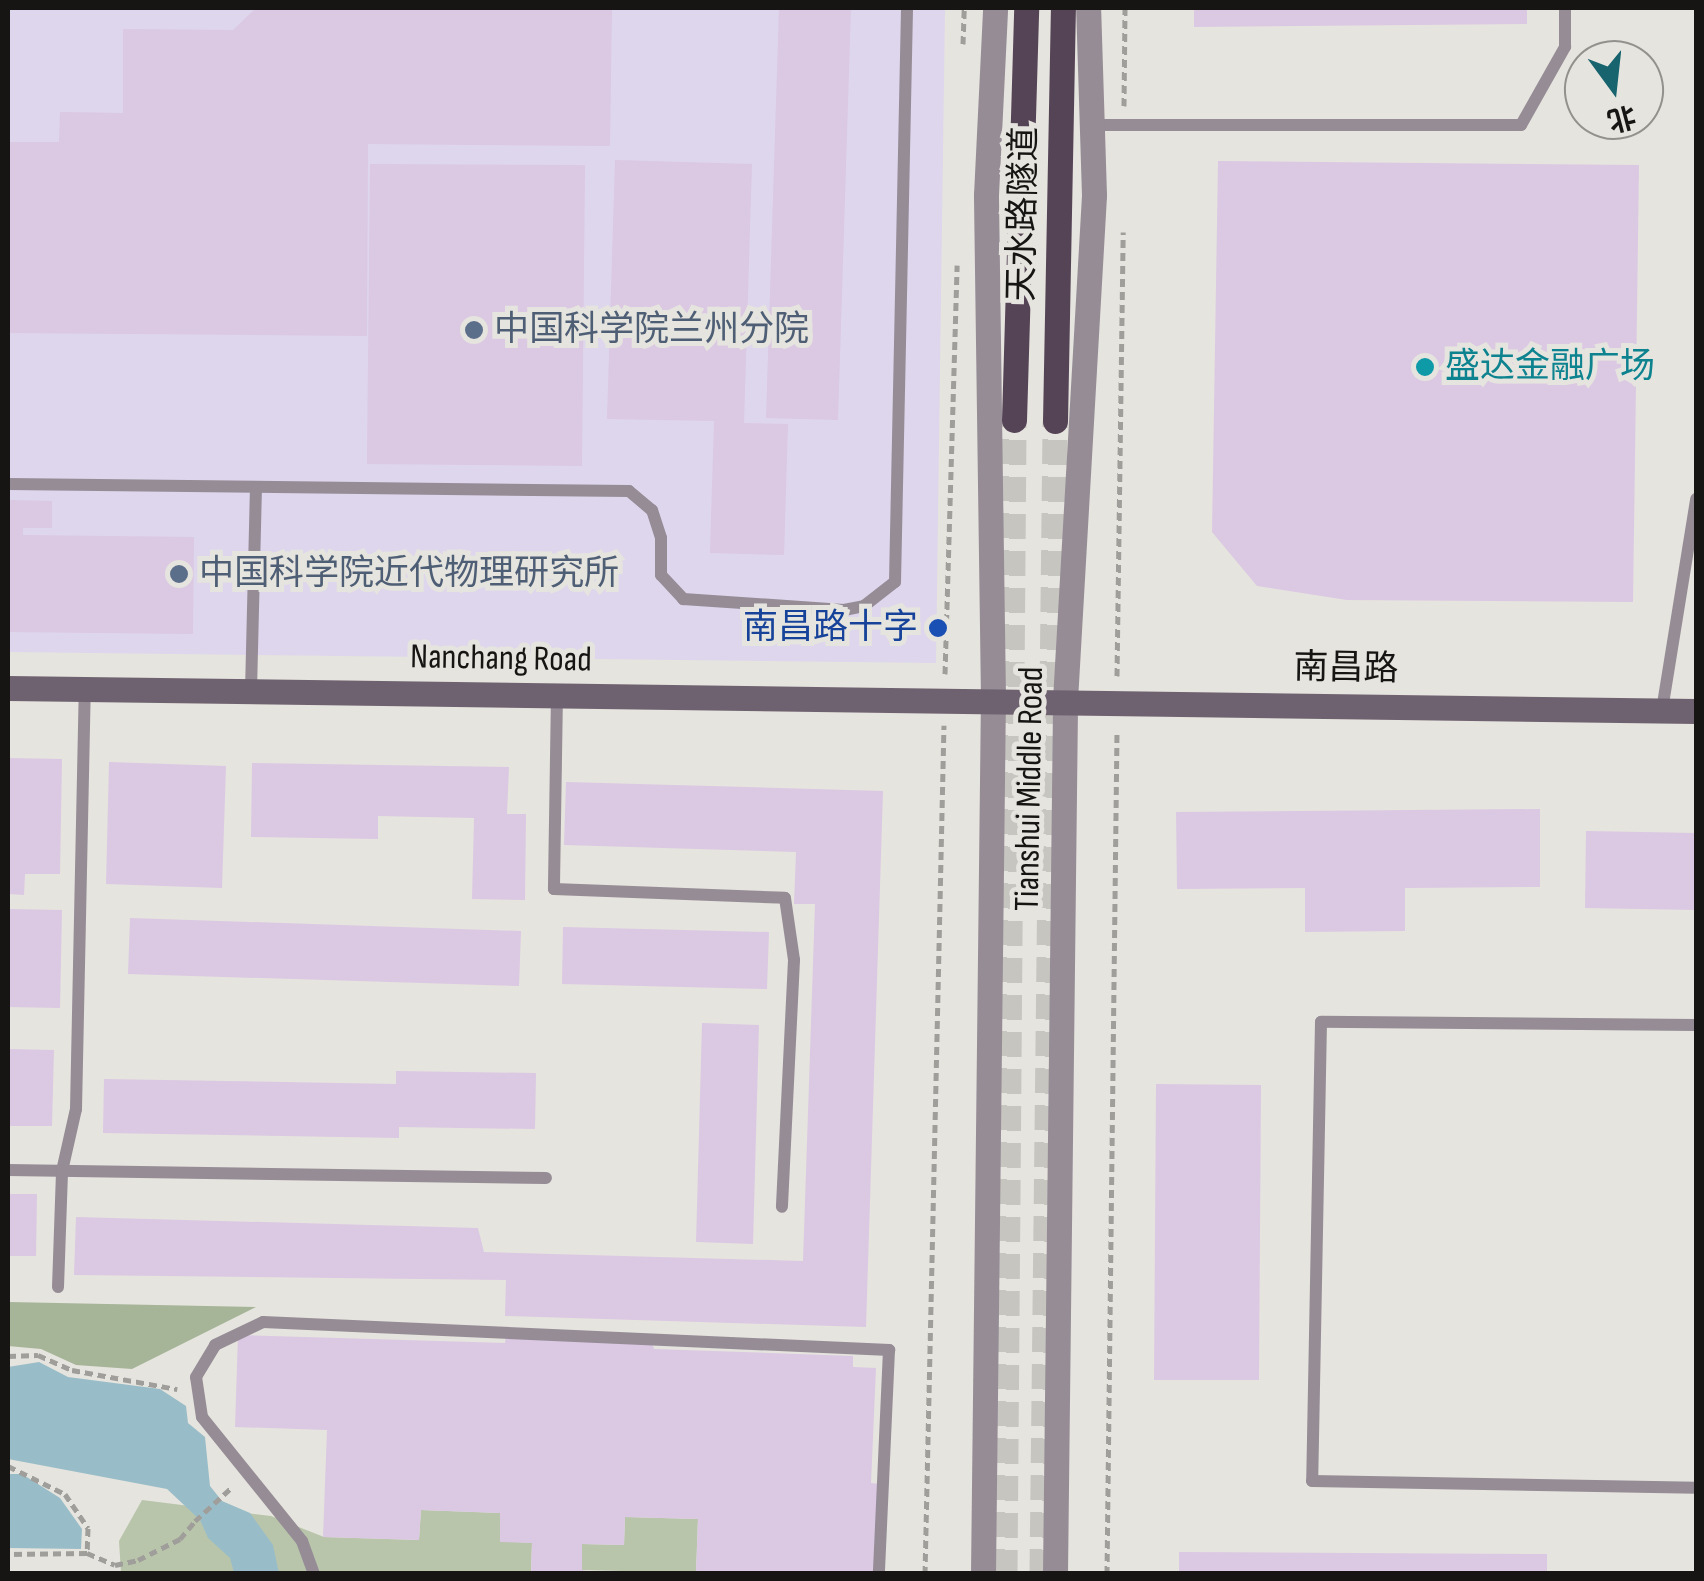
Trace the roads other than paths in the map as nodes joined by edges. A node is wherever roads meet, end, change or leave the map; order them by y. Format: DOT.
graph roads {
  1 [pos="907,8"];
  2 [pos="995,8"];
  3 [pos="1026,8"];
  4 [pos="1063,8"];
  5 [pos="1088,8"];
  6 [pos="1565,8"];
  7 [pos="1092,125"];
  8 [pos="1014,420"];
  9 [pos="1055,422"];
  10 [pos="8,484"];
  11 [pos="256,487"];
  12 [pos="1696,498"];
  13 [pos="8,688"];
  14 [pos="85,689"];
  15 [pos="251,691"];
  16 [pos="557,694"];
  17 [pos="993,699"];
  18 [pos="1065,700"];
  19 [pos="1662,710"];
  20 [pos="1696,711"];
  21 [pos="1696,1025"];
  22 [pos="8,1170"];
  23 [pos="62,1171"];
  24 [pos="546,1178"];
  25 [pos="782,1208"];
  26 [pos="58,1287"];
  27 [pos="1696,1488"];
  28 [pos="314,1574"];
  29 [pos="880,1574"];
  30 [pos="984,1574"];
  31 [pos="1055,1574"];
  1 -- 11 [label="lane"];
  2 -- 17 [label="street, Tianshui Middle Road"];
  3 -- 8 [label="main road, 天水路隧道"];
  4 -- 9 [label="main road, 天水路隧道"];
  5 -- 7 [label="street, Tianshui Middle Road"];
  6 -- 7 [label="lane"];
  7 -- 18 [label="street, Tianshui Middle Road"];
  10 -- 11 [label="lane"];
  11 -- 15 [label="lane"];
  12 -- 19 [label="lane"];
  13 -- 14 [label="main road, Nanchang Road"];
  14 -- 15 [label="main road, Nanchang Road"];
  14 -- 23 [label="lane"];
  15 -- 16 [label="main road, Nanchang Road"];
  16 -- 17 [label="main road, Nanchang Road"];
  16 -- 25 [label="lane"];
  17 -- 18 [label="main road, 南昌路"];
  17 -- 30 [label="street, Tianshui Middle Road"];
  18 -- 19 [label="main road, 南昌路"];
  18 -- 31 [label="street, Tianshui Middle Road"];
  19 -- 20 [label="main road, 南昌路"];
  21 -- 27 [label="lane"];
  22 -- 23 [label="lane"];
  23 -- 24 [label="lane"];
  23 -- 26 [label="lane"];
  28 -- 29 [label="lane"];
}
